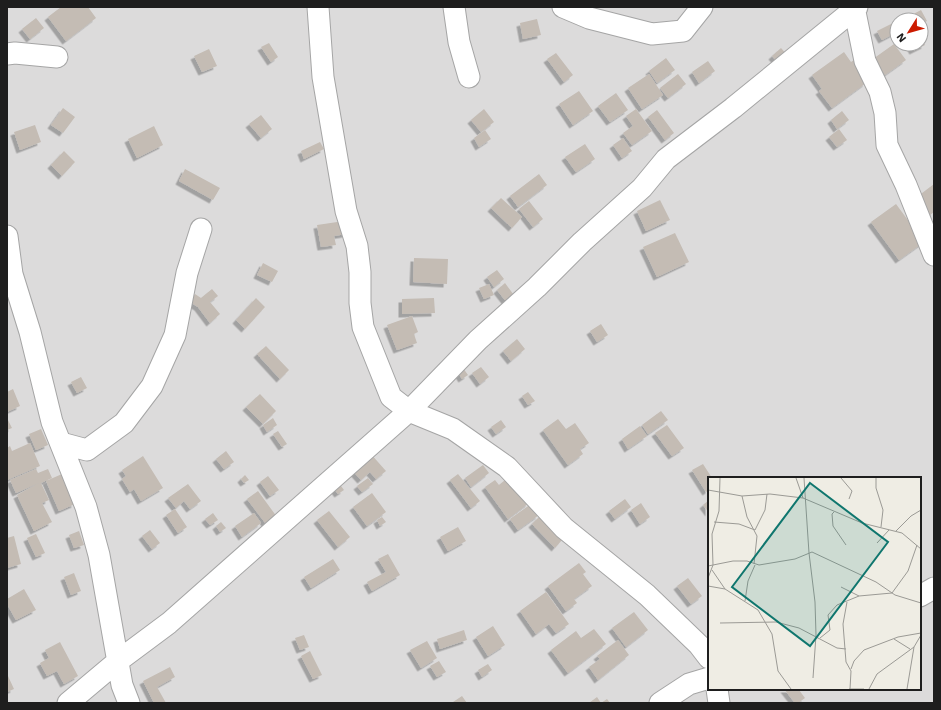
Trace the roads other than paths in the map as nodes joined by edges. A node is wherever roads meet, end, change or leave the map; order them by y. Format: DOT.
graph roads {
  1 [pos="318,7"];
  2 [pos="454,7"];
  3 [pos="563,7"];
  4 [pos="702,7"];
  5 [pos="855,8"];
  6 [pos="7,54"];
  7 [pos="57,57"];
  8 [pos="469,77"];
  9 [pos="201,229"];
  10 [pos="7,236"];
  11 [pos="934,255"];
  12 [pos="409,411"];
  13 [pos="61,443"];
  14 [pos="934,588"];
  15 [pos="921,595"];
  16 [pos="708,657"];
  17 [pos="118,661"];
  18 [pos="708,678"];
  19 [pos="717,690"];
  20 [pos="122,697"];
  21 [pos="68,703"];
  22 [pos="660,703"];
  23 [pos="719,703"];
  1 -- 12 [label="street"];
  2 -- 8 [label="street"];
  3 -- 4 [label="street"];
  5 -- 11 [label="street"];
  5 -- 12 [label="street"];
  6 -- 7 [label="street"];
  9 -- 13 [label="street"];
  10 -- 13 [label="street"];
  12 -- 16 [label="street"];
  12 -- 17 [label="street"];
  13 -- 17 [label="street"];
  14 -- 15 [label="street"];
  17 -- 20 [label="street"];
  17 -- 21 [label="street"];
  18 -- 22 [label="street"];
  19 -- 23 [label="street"];
}
